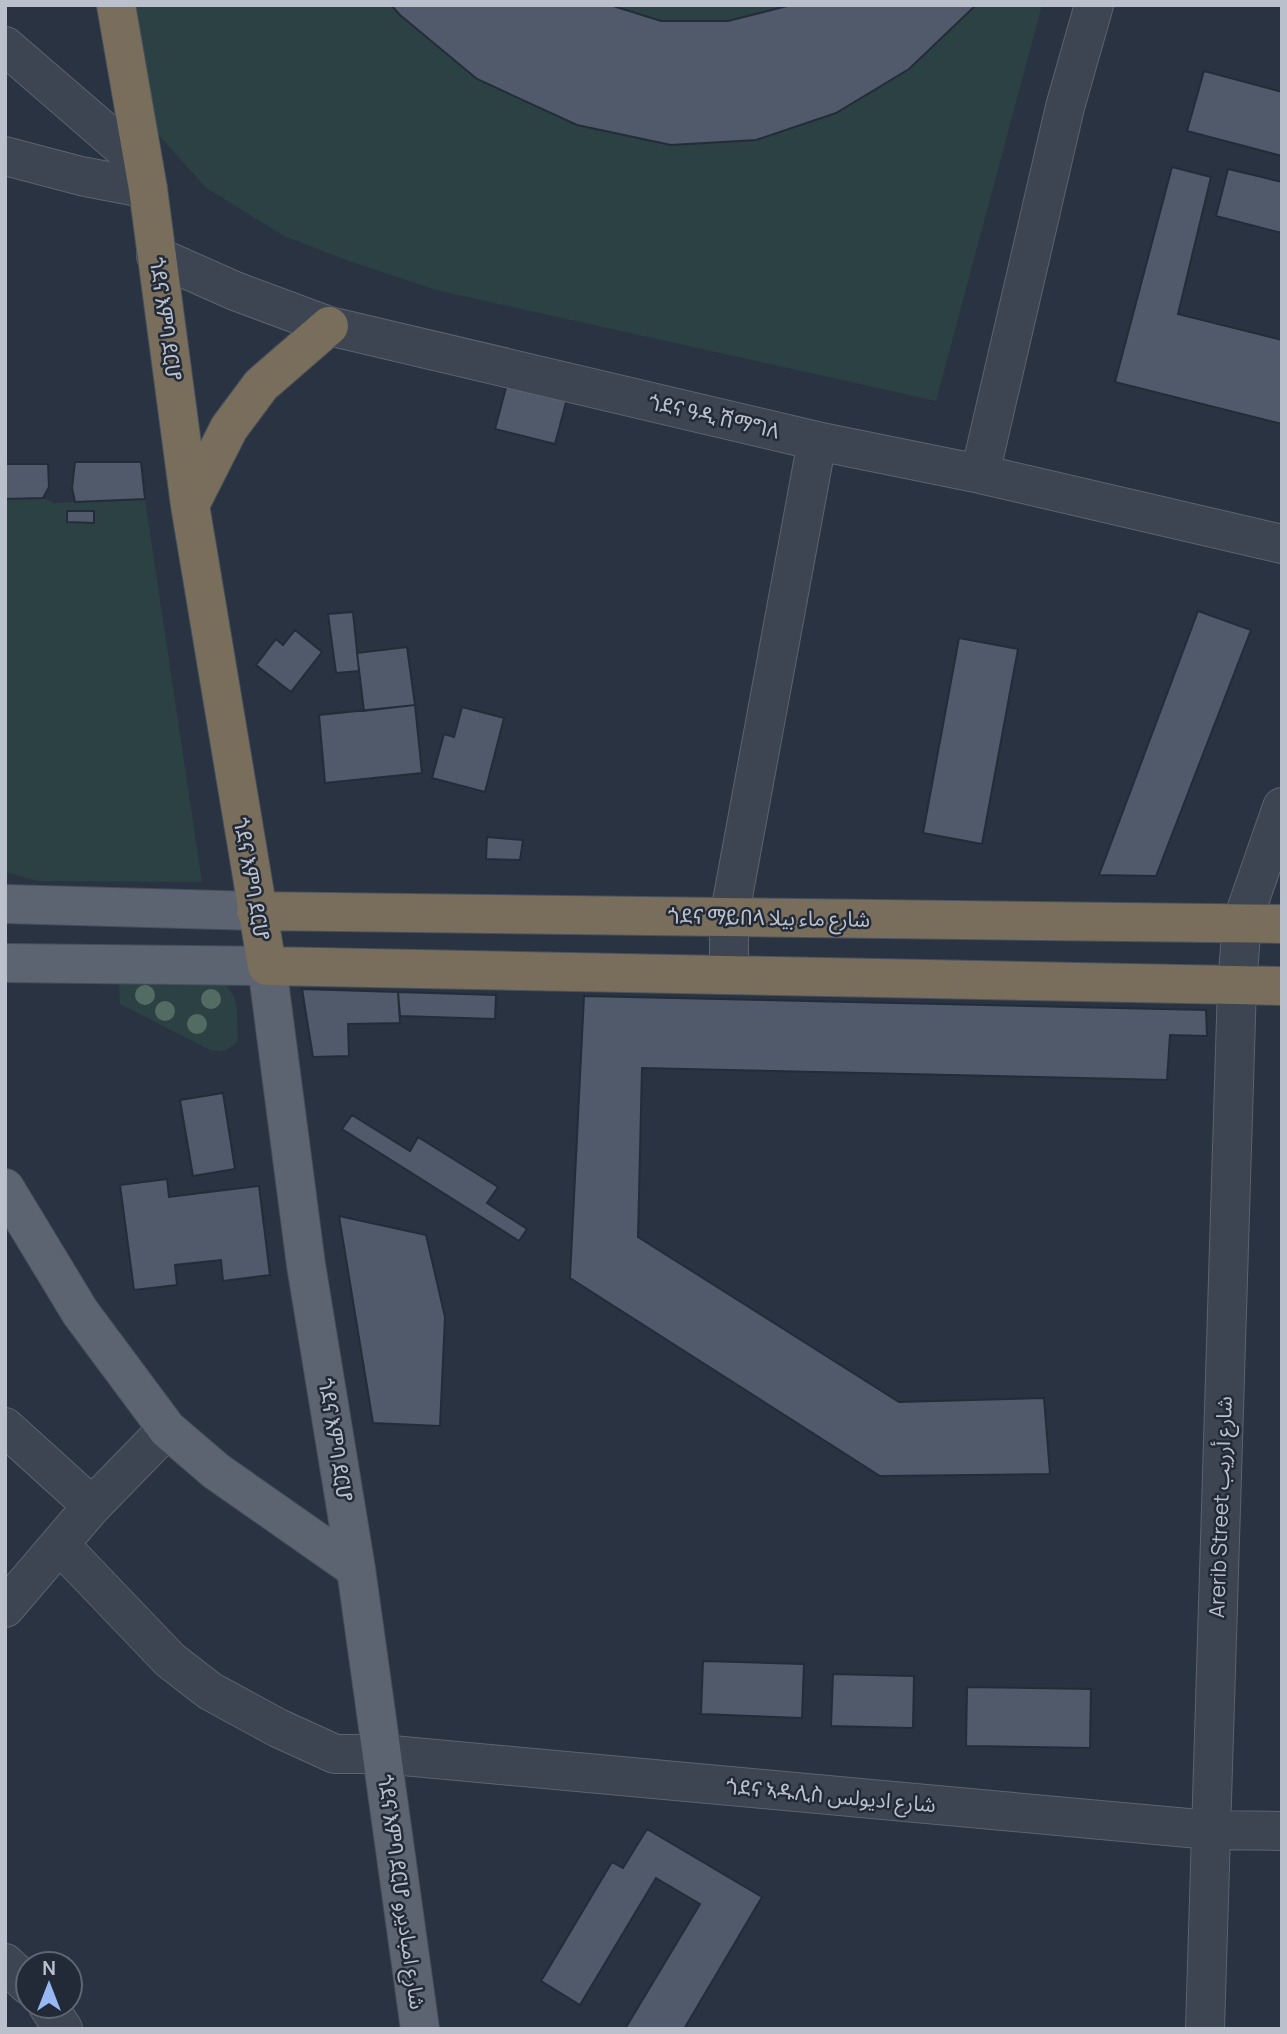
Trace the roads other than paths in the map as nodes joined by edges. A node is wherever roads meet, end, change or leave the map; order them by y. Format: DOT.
graph roads {
  1 [pos="116,5"];
  2 [pos="1094,5"];
  3 [pos="5,46"];
  4 [pos="5,156"];
  5 [pos="146,178"];
  6 [pos="156,256"];
  7 [pos="329,326"];
  8 [pos="817,441"];
  9 [pos="980,474"];
  10 [pos="190,505"];
  11 [pos="1282,544"];
  12 [pos="1282,807"];
  13 [pos="5,904"];
  14 [pos="256,911"];
  15 [pos="729,918"];
  16 [pos="1242,922"];
  17 [pos="1282,924"];
  18 [pos="5,963"];
  19 [pos="267,966"];
  20 [pos="729,975"];
  21 [pos="1237,985"];
  22 [pos="1282,986"];
  23 [pos="5,1188"];
  24 [pos="5,1427"];
  25 [pos="167,1429"];
  26 [pos="92,1507"];
  27 [pos="60,1545"];
  28 [pos="356,1569"];
  29 [pos="5,1608"];
  30 [pos="381,1754"];
  31 [pos="1210,1830"];
  32 [pos="1282,1831"];
  33 [pos="420,2029"];
  34 [pos="1205,2029"];
  1 -- 5 [label="highway, ጎደና እምባ ደርሆ"];
  2 -- 9 [label="street"];
  3 -- 5 [label="street"];
  4 -- 5 [label="street"];
  5 -- 6 [label="highway, ጎደና እምባ ደርሆ"];
  6 -- 7 [label="street, ጎደና ዓዲ ሽማግለ"];
  6 -- 10 [label="highway, ጎደና እምባ ደርሆ"];
  7 -- 8 [label="street, ጎደና ዓዲ ሽማግለ"];
  7 -- 10 [label="highway"];
  8 -- 9 [label="street, ጎደና ዓዲ ሽማግለ"];
  8 -- 15 [label="street"];
  9 -- 11 [label="street, ጎደና ዓዲ ሽማግለ"];
  10 -- 14 [label="highway, ጎደና እምባ ደርሆ"];
  12 -- 16 [label="street, Arerib Street شارع أرريب"];
  13 -- 14 [label="main road"];
  14 -- 15 [label="highway, ጎደና ማይበላ شارع ماء بيلا"];
  14 -- 19 [label="highway, ጎደና እምባ ደርሆ"];
  15 -- 16 [label="highway, ጎደና ማይበላ شارع ماء بيلا"];
  15 -- 20 [label="street"];
  16 -- 17 [label="highway, ጎደና ማይበላ شارع ماء بيلا"];
  16 -- 21 [label="street, Arerib Street شارع أرريب"];
  18 -- 19 [label="main road"];
  19 -- 20 [label="highway"];
  19 -- 28 [label="main road, ጎደና እምባ ደርሆ"];
  20 -- 21 [label="highway"];
  21 -- 22 [label="highway"];
  21 -- 31 [label="street, Arerib Street شارع أرريب"];
  23 -- 25 [label="main road"];
  24 -- 26 [label="street"];
  25 -- 26 [label="street"];
  25 -- 28 [label="main road"];
  26 -- 27 [label="street"];
  27 -- 29 [label="street"];
  27 -- 30 [label="street, ጎደና ኣዱሊስ شارع اديولس"];
  28 -- 30 [label="main road, ጎደና እምባ ደርሆ"];
  30 -- 31 [label="street, ጎደና ኣዱሊስ شارع اديولس"];
  30 -- 33 [label="main road, ጎደና እምባ ደርሆ شارع امباديرو"];
  31 -- 32 [label="street, ጎደና ኣዱሊስ شارع اديولس"];
  31 -- 34 [label="street, Arerib Street شارع أرريب"];
}
